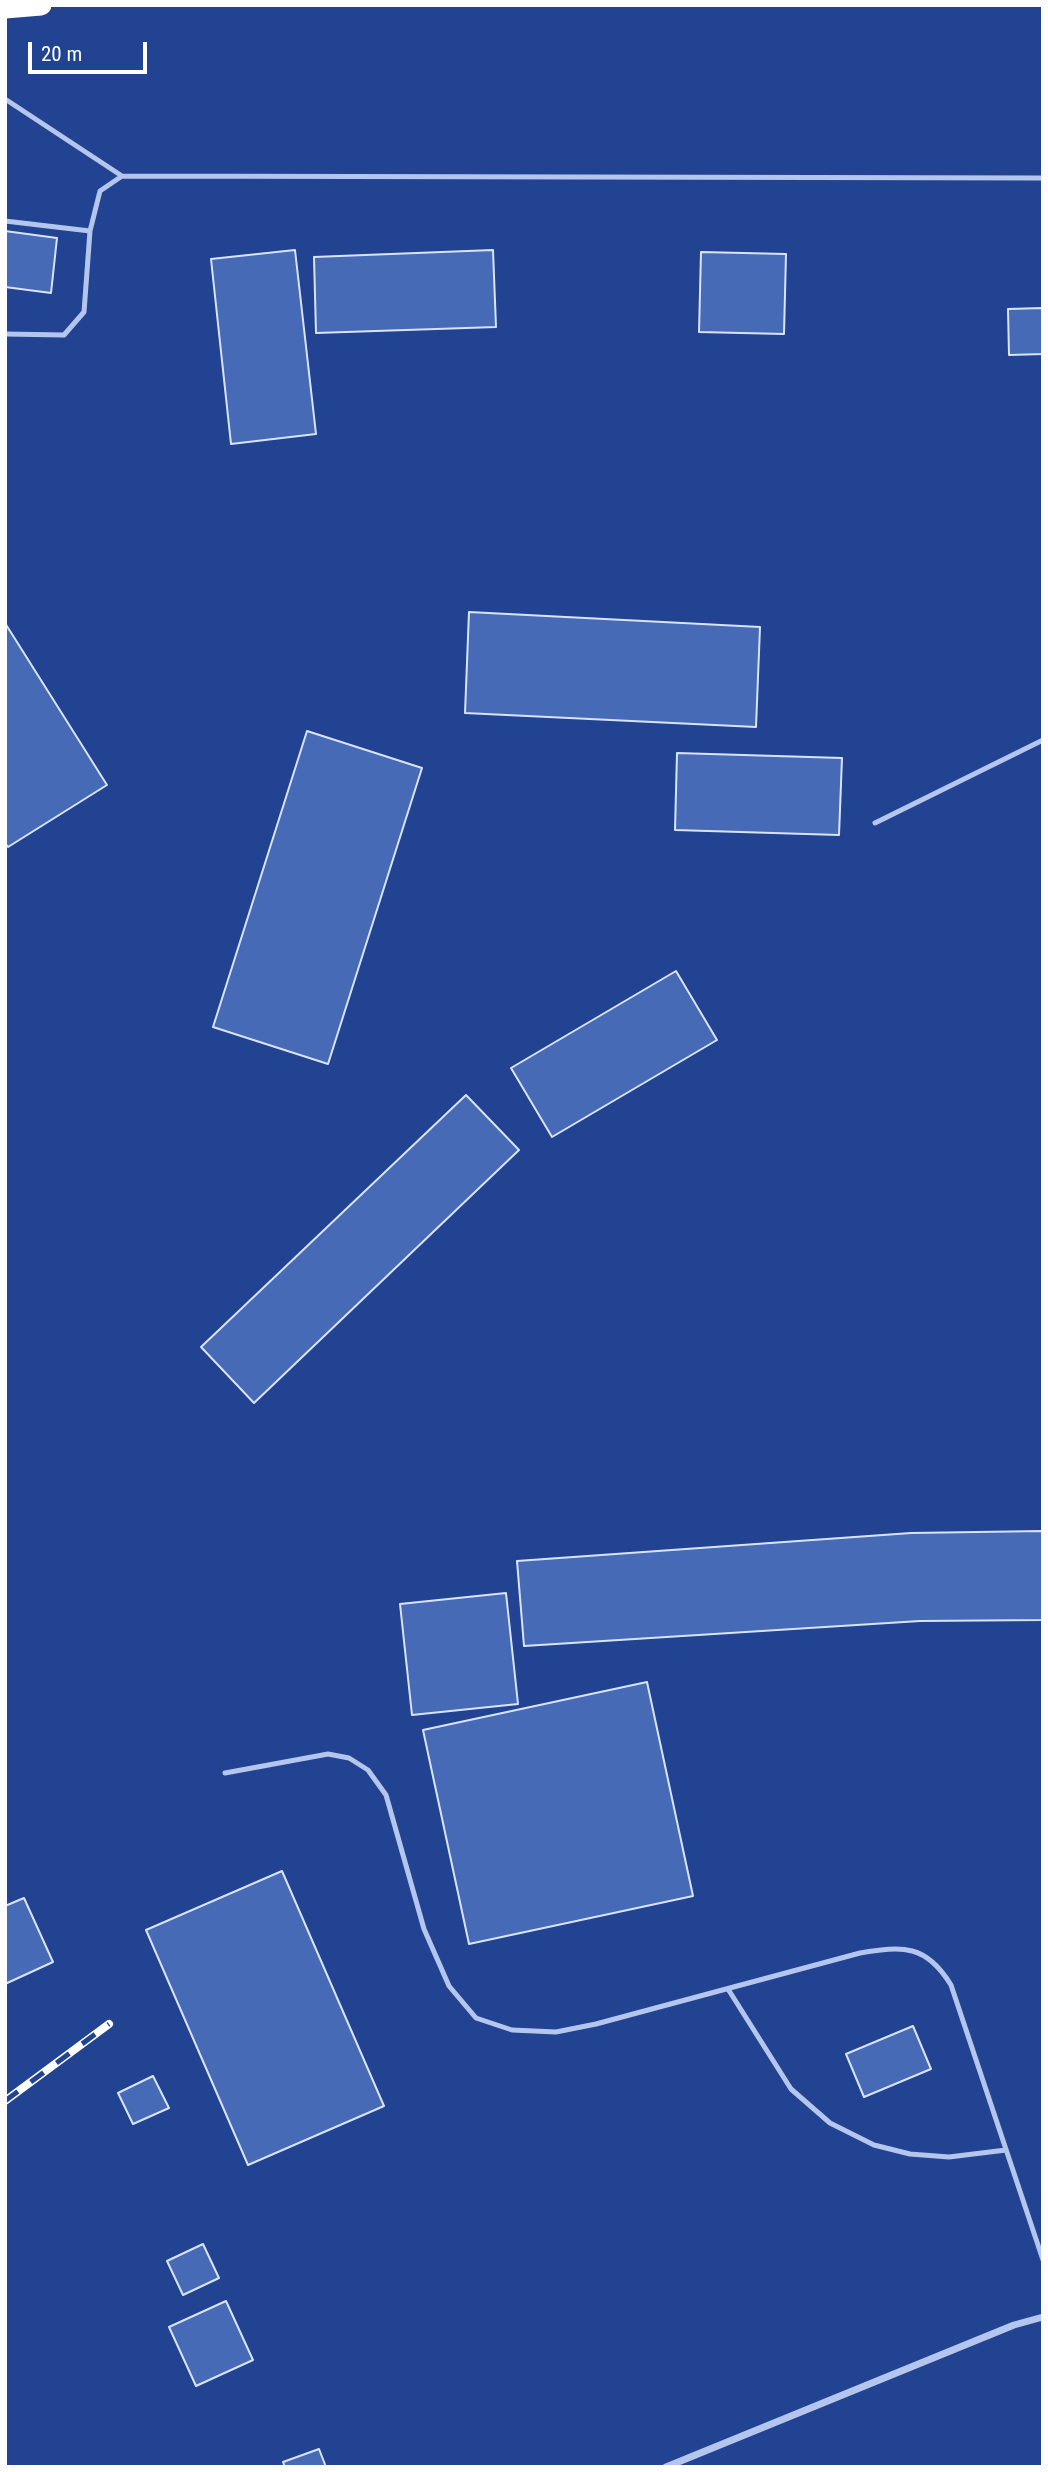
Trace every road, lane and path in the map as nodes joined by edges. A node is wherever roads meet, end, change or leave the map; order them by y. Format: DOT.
graph roads {
  1 [pos="41,5"];
  2 [pos="5,8"];
  3 [pos="5,99"];
  4 [pos="122,176"];
  5 [pos="1043,178"];
  6 [pos="5,221"];
  7 [pos="90,230"];
  8 [pos="5,334"];
  9 [pos="1043,740"];
  10 [pos="875,823"];
  11 [pos="225,1773"];
  12 [pos="728,1989"];
  13 [pos="1006,2150"];
  14 [pos="1043,2260"];
  15 [pos="1043,2317"];
  16 [pos="666,2467"];
  1 -- 2 [label="highway"];
  3 -- 4 [label="lane"];
  4 -- 5 [label="lane"];
  4 -- 7 [label="lane"];
  6 -- 7 [label="lane"];
  7 -- 8 [label="lane"];
  9 -- 10 [label="lane"];
  11 -- 12 [label="lane"];
  12 -- 13 [label="lane"];
  12 -- 13 [label="lane"];
  13 -- 14 [label="lane"];
  15 -- 16 [label="street"];
}
